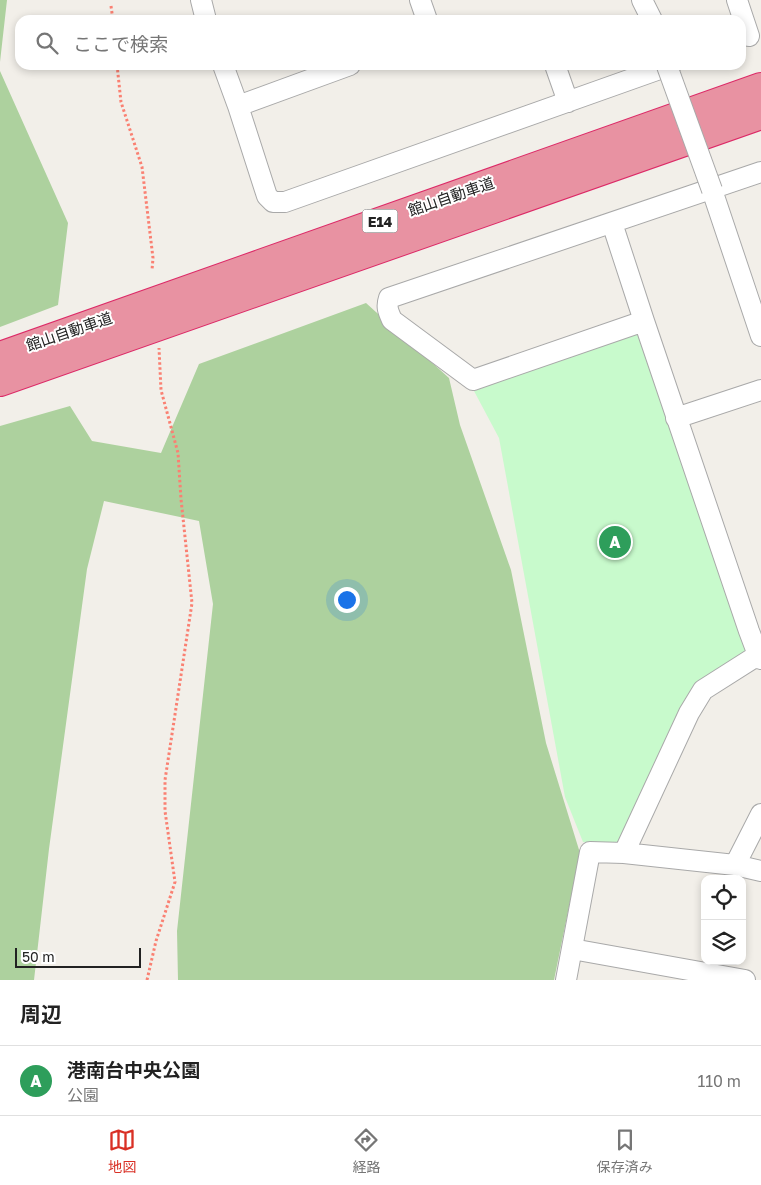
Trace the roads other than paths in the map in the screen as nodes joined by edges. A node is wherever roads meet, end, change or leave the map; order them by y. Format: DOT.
graph roads {
  1 [pos="201,0"];
  2 [pos="420,0"];
  3 [pos="642,0"];
  4 [pos="737,0"];
  5 [pos="205,15"];
  6 [pos="425,15"];
  7 [pos="650,15"];
  8 [pos="742,15"];
  9 [pos="224,70"];
  10 [pos="336,70"];
  11 [pos="557,70"];
  12 [pos="654,70"];
  13 [pos="670,70"];
  14 [pos="761,87"];
  15 [pos="568,102"];
  16 [pos="238,106"];
  17 [pos="761,114"];
  18 [pos="761,172"];
  19 [pos="712,190"];
  20 [pos="612,224"];
  21 [pos="644,321"];
  22 [pos="761,336"];
  23 [pos="0,356"];
  24 [pos="0,382"];
  25 [pos="761,390"];
  26 [pos="676,418"];
  27 [pos="759,657"];
  28 [pos="761,814"];
  29 [pos="624,852"];
  30 [pos="735,865"];
  31 [pos="761,871"];
  32 [pos="572,949"];
  33 [pos="566,980"];
  34 [pos="745,980"];
  1 -- 5 [label="street"];
  2 -- 6 [label="street"];
  3 -- 7 [label="street"];
  4 -- 8 [label="street"];
  9 -- 16 [label="street"];
  10 -- 16 [label="street"];
  11 -- 15 [label="street"];
  12 -- 15 [label="street"];
  13 -- 19 [label="street, bridge"];
  14 -- 23 [label="highway, 館山自動車道 / E14"];
  15 -- 16 [label="street"];
  17 -- 24 [label="highway, 館山自動車道 / E14"];
  18 -- 19 [label="street"];
  19 -- 20 [label="street"];
  19 -- 22 [label="street"];
  20 -- 21 [label="street"];
  20 -- 21 [label="street"];
  21 -- 26 [label="street"];
  25 -- 26 [label="street"];
  26 -- 27 [label="street"];
  27 -- 29 [label="street"];
  28 -- 30 [label="street"];
  29 -- 30 [label="street"];
  29 -- 32 [label="street"];
  30 -- 31 [label="street"];
  32 -- 33 [label="street"];
  32 -- 34 [label="street"];
}
